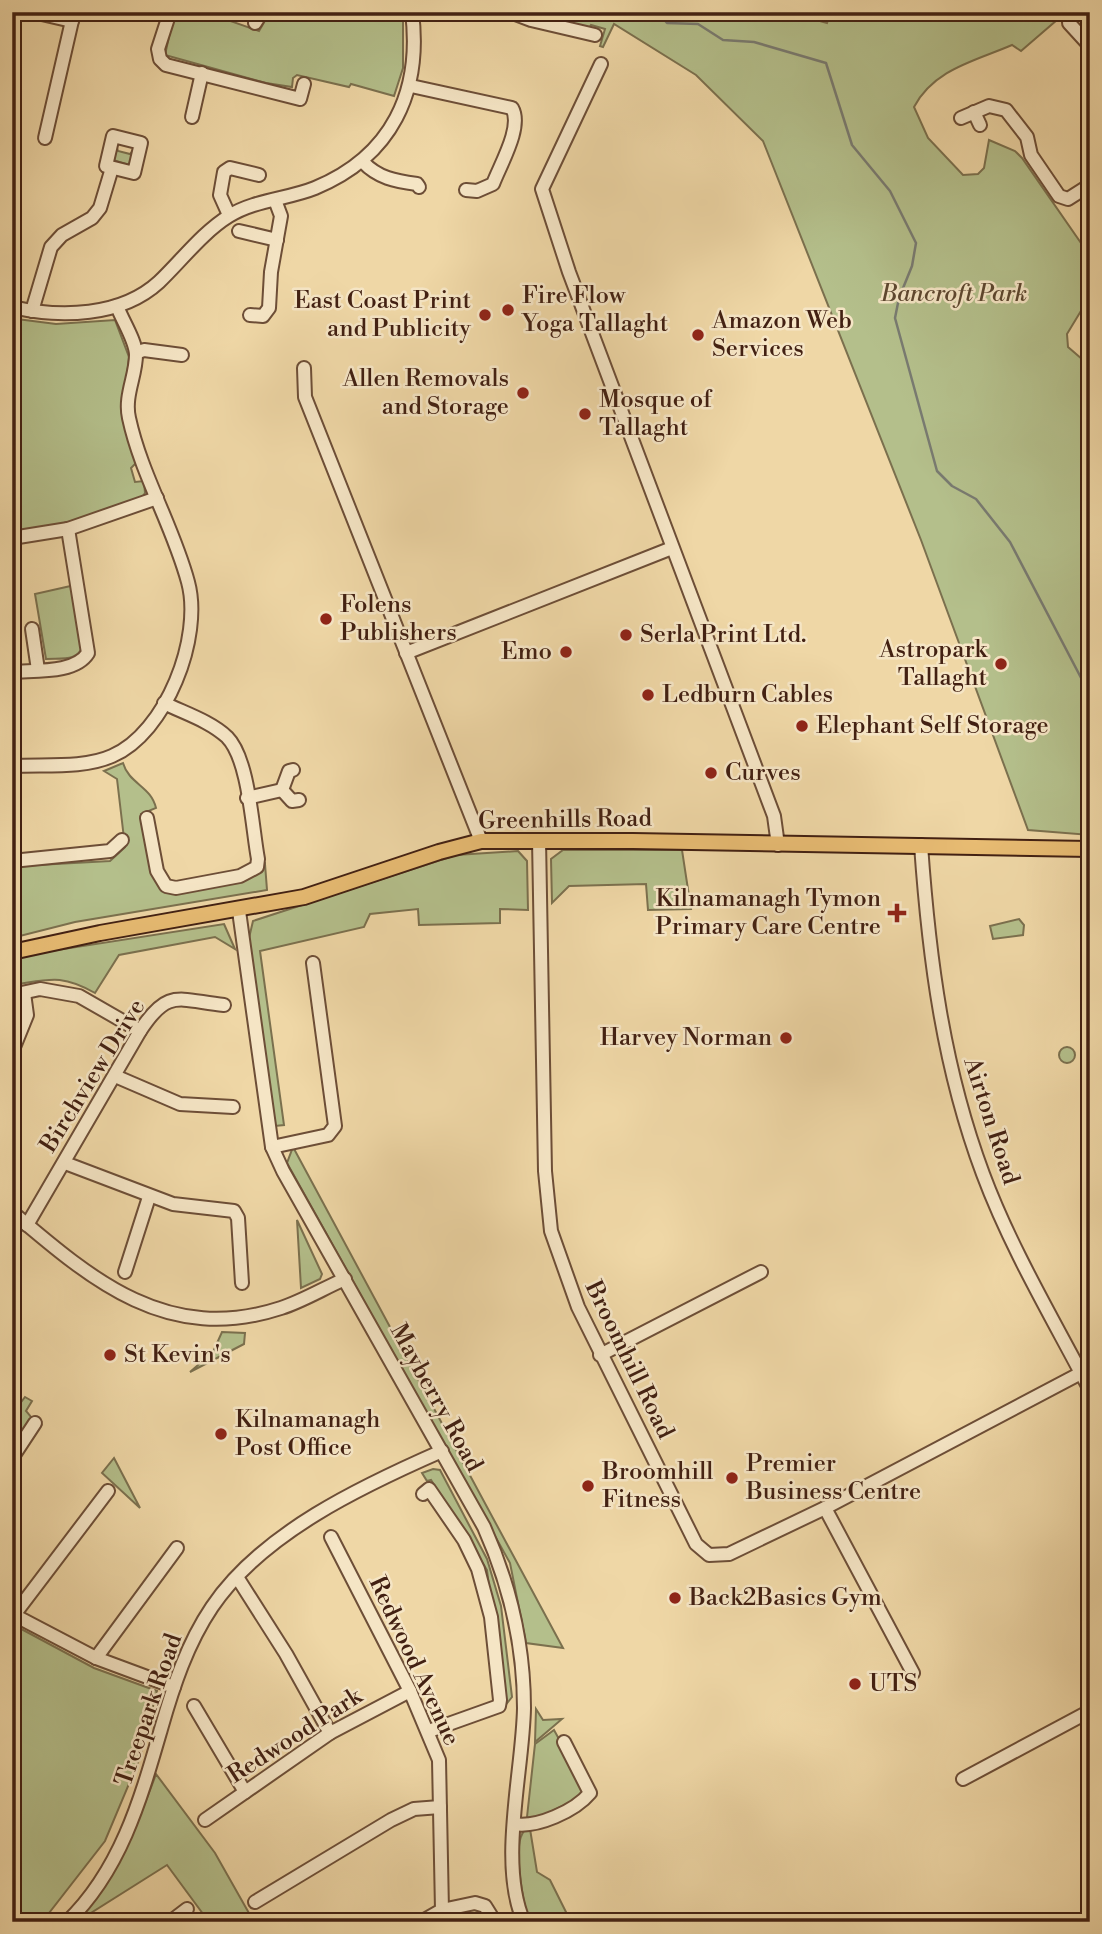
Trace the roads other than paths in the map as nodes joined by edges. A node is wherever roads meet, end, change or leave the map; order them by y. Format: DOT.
graph roads {
  1 [pos="33,12"];
  2 [pos="170,12"];
  3 [pos="412,12"];
  4 [pos="510,12"];
  5 [pos="73,17"];
  6 [pos="1065,17"];
  7 [pos="595,35"];
  8 [pos="1090,46"];
  9 [pos="601,64"];
  10 [pos="202,73"];
  11 [pos="304,84"];
  12 [pos="411,86"];
  13 [pos="974,112"];
  14 [pos="192,117"];
  15 [pos="961,118"];
  16 [pos="980,125"];
  17 [pos="45,138"];
  18 [pos="363,162"];
  19 [pos="112,168"];
  20 [pos="259,175"];
  21 [pos="1090,185"];
  22 [pos="419,187"];
  23 [pos="466,190"];
  24 [pos="275,200"];
  25 [pos="229,215"];
  26 [pos="243,232"];
  27 [pos="277,240"];
  28 [pos="117,306"];
  29 [pos="12,307"];
  30 [pos="32,311"];
  31 [pos="250,315"];
  32 [pos="136,353"];
  33 [pos="182,355"];
  34 [pos="304,368"];
  35 [pos="157,498"];
  36 [pos="68,528"];
  37 [pos="12,538"];
  38 [pos="672,548"];
  39 [pos="32,629"];
  40 [pos="406,653"];
  41 [pos="38,670"];
  42 [pos="12,673"];
  43 [pos="164,703"];
  44 [pos="12,766"];
  45 [pos="293,770"];
  46 [pos="282,790"];
  47 [pos="247,798"];
  48 [pos="299,800"];
  49 [pos="147,818"];
  50 [pos="539,839"];
  51 [pos="122,840"];
  52 [pos="481,841"];
  53 [pos="778,845"];
  54 [pos="921,845"];
  55 [pos="1090,849"];
  56 [pos="12,861"];
  57 [pos="239,911"];
  58 [pos="12,952"];
  59 [pos="313,963"];
  60 [pos="18,994"];
  61 [pos="224,1005"];
  62 [pos="140,1031"];
  63 [pos="12,1052"];
  64 [pos="115,1076"];
  65 [pos="233,1107"];
  66 [pos="272,1147"];
  67 [pos="65,1163"];
  68 [pos="149,1197"];
  69 [pos="12,1212"];
  70 [pos="27,1225"];
  71 [pos="124,1272"];
  72 [pos="761,1272"];
  73 [pos="345,1279"];
  74 [pos="242,1283"];
  75 [pos="600,1355"];
  76 [pos="1081,1373"];
  77 [pos="1090,1390"];
  78 [pos="35,1423"];
  79 [pos="442,1451"];
  80 [pos="12,1458"];
  81 [pos="108,1491"];
  82 [pos="423,1494"];
  83 [pos="825,1508"];
  84 [pos="331,1537"];
  85 [pos="177,1548"];
  86 [pos="237,1577"];
  87 [pos="13,1615"];
  88 [pos="96,1658"];
  89 [pos="913,1673"];
  90 [pos="174,1687"];
  91 [pos="410,1691"];
  92 [pos="194,1706"];
  93 [pos="1090,1711"];
  94 [pos="429,1731"];
  95 [pos="330,1733"];
  96 [pos="564,1742"];
  97 [pos="963,1779"];
  98 [pos="245,1792"];
  99 [pos="440,1807"];
  100 [pos="205,1820"];
  101 [pos="514,1824"];
  102 [pos="255,1902"];
  103 [pos="187,1909"];
  104 [pos="442,1910"];
  105 [pos="74,1919"];
  106 [pos="170,1922"];
  107 [pos="421,1922"];
  108 [pos="495,1922"];
  109 [pos="524,1922"];
  1 -- 5 [label="street"];
  2 -- 10 [label="street"];
  3 -- 12 [label="street"];
  4 -- 7 [label="street"];
  5 -- 17 [label="street"];
  6 -- 8 [label="street"];
  9 -- 38 [label="street"];
  10 -- 11 [label="street"];
  10 -- 14 [label="street"];
  12 -- 18 [label="street"];
  12 -- 23 [label="street"];
  13 -- 15 [label="street"];
  13 -- 16 [label="street"];
  13 -- 21 [label="street"];
  18 -- 22 [label="street"];
  18 -- 24 [label="street"];
  19 -- 30 [label="street"];
  20 -- 25 [label="street"];
  24 -- 25 [label="street"];
  24 -- 27 [label="street"];
  25 -- 28 [label="street"];
  26 -- 27 [label="street"];
  27 -- 31 [label="street"];
  28 -- 30 [label="street"];
  28 -- 32 [label="street"];
  29 -- 30 [label="street"];
  32 -- 33 [label="street"];
  32 -- 35 [label="street"];
  34 -- 40 [label="street"];
  35 -- 36 [label="street"];
  35 -- 43 [label="street"];
  36 -- 37 [label="street"];
  36 -- 41 [label="street"];
  38 -- 40 [label="street"];
  38 -- 53 [label="street"];
  39 -- 41 [label="street"];
  40 -- 52 [label="street"];
  41 -- 42 [label="street"];
  43 -- 44 [label="street"];
  43 -- 47 [label="street"];
  45 -- 46 [label="street"];
  46 -- 47 [label="street"];
  46 -- 48 [label="street"];
  47 -- 49 [label="street"];
  50 -- 52 [label="main road, Greenhills Road"];
  50 -- 53 [label="main road, Greenhills Road"];
  50 -- 75 [label="street, Broomhill Road"];
  51 -- 56 [label="street"];
  52 -- 57 [label="main road, Greenhills Road"];
  53 -- 54 [label="main road, Greenhills Road"];
  54 -- 55 [label="main road, Greenhills Road"];
  54 -- 76 [label="street, Airton Road"];
  57 -- 58 [label="main road, Greenhills Road"];
  57 -- 66 [label="street, Mayberry Road"];
  59 -- 66 [label="street"];
  60 -- 62 [label="street"];
  60 -- 63 [label="street"];
  61 -- 62 [label="street, Birchview Drive"];
  62 -- 64 [label="street, Birchview Drive"];
  64 -- 65 [label="street"];
  64 -- 67 [label="street, Birchview Drive"];
  66 -- 73 [label="street, Mayberry Road"];
  67 -- 68 [label="street"];
  67 -- 70 [label="street, Birchview Drive"];
  68 -- 71 [label="street"];
  68 -- 74 [label="street"];
  69 -- 70 [label="street"];
  70 -- 73 [label="street"];
  72 -- 75 [label="street"];
  73 -- 79 [label="street, Mayberry Road"];
  75 -- 83 [label="street, Broomhill Road"];
  76 -- 77 [label="street, Airton Road"];
  76 -- 83 [label="street, Broomhill Road"];
  78 -- 80 [label="street"];
  79 -- 86 [label="street, Treepark Road"];
  79 -- 101 [label="street, Mayberry Road"];
  81 -- 87 [label="street"];
  82 -- 94 [label="street"];
  83 -- 89 [label="street"];
  84 -- 91 [label="street, Redwood Avenue"];
  85 -- 88 [label="street"];
  86 -- 90 [label="street, Treepark Road"];
  86 -- 95 [label="street"];
  87 -- 88 [label="street"];
  88 -- 90 [label="street"];
  90 -- 105 [label="street, Treepark Road"];
  91 -- 94 [label="street, Redwood Avenue"];
  91 -- 95 [label="street, Redwood Park"];
  92 -- 98 [label="street"];
  93 -- 97 [label="street"];
  94 -- 99 [label="street, Redwood Avenue"];
  95 -- 98 [label="street, Redwood Park"];
  96 -- 101 [label="street"];
  98 -- 100 [label="street, Redwood Park"];
  99 -- 102 [label="street"];
  99 -- 104 [label="street, Redwood Avenue"];
  101 -- 109 [label="street, Mayberry Road"];
  103 -- 106 [label="street"];
  104 -- 107 [label="street"];
  104 -- 108 [label="street"];
}
